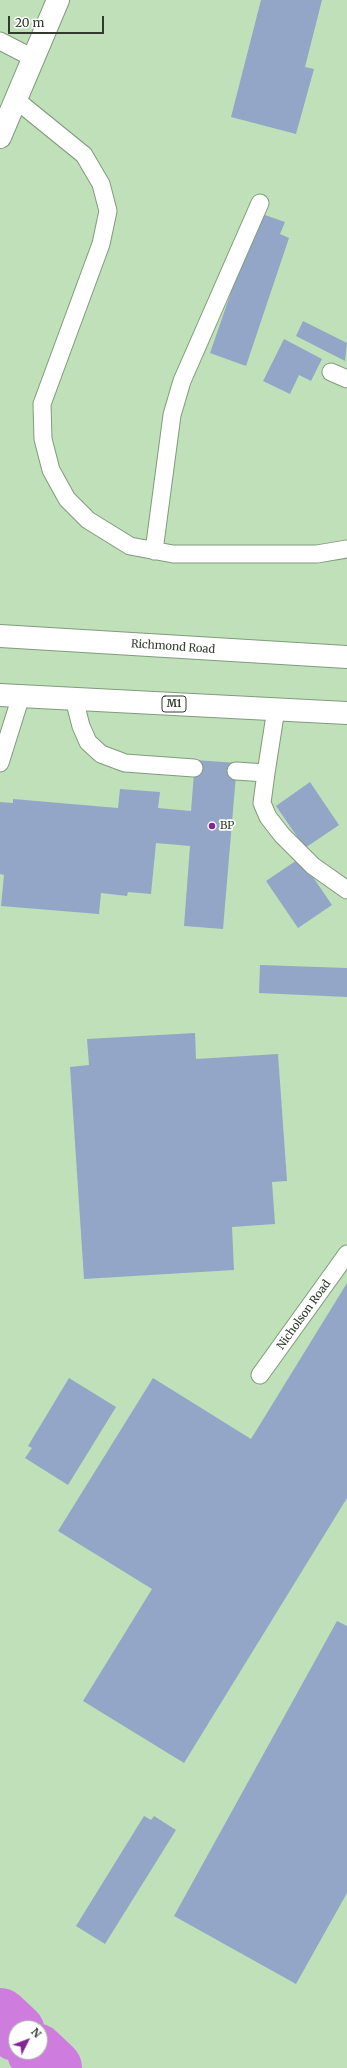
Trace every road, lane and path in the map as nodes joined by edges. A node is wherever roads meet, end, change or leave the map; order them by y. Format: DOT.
graph roads {
  1 [pos="58,0"];
  2 [pos="0,41"];
  3 [pos="33,58"];
  4 [pos="15,100"];
  5 [pos="0,137"];
  6 [pos="260,202"];
  7 [pos="331,372"];
  8 [pos="347,379"];
  9 [pos="347,549"];
  10 [pos="154,550"];
  11 [pos="0,636"];
  12 [pos="347,658"];
  13 [pos="0,695"];
  14 [pos="21,696"];
  15 [pos="74,699"];
  16 [pos="276,709"];
  17 [pos="347,713"];
  18 [pos="0,763"];
  19 [pos="194,768"];
  20 [pos="236,772"];
  21 [pos="266,773"];
  22 [pos="347,890"];
  23 [pos="347,1254"];
  24 [pos="260,1375"];
  1 -- 3 [label="main road"];
  2 -- 3 [label="lane"];
  3 -- 4 [label="main road"];
  4 -- 5 [label="main road"];
  4 -- 10 [label="lane"];
  6 -- 10 [label="lane"];
  7 -- 8 [label="lane"];
  9 -- 10 [label="lane"];
  11 -- 12 [label="main road, Richmond Road"];
  13 -- 14 [label="main road, M1"];
  14 -- 15 [label="main road, M1"];
  14 -- 18 [label="lane"];
  15 -- 16 [label="main road, M1"];
  15 -- 19 [label="lane"];
  16 -- 17 [label="main road, M1"];
  16 -- 21 [label="lane"];
  20 -- 21 [label="lane"];
  21 -- 22 [label="lane"];
  23 -- 24 [label="lane, Nicholson Road"];
}
